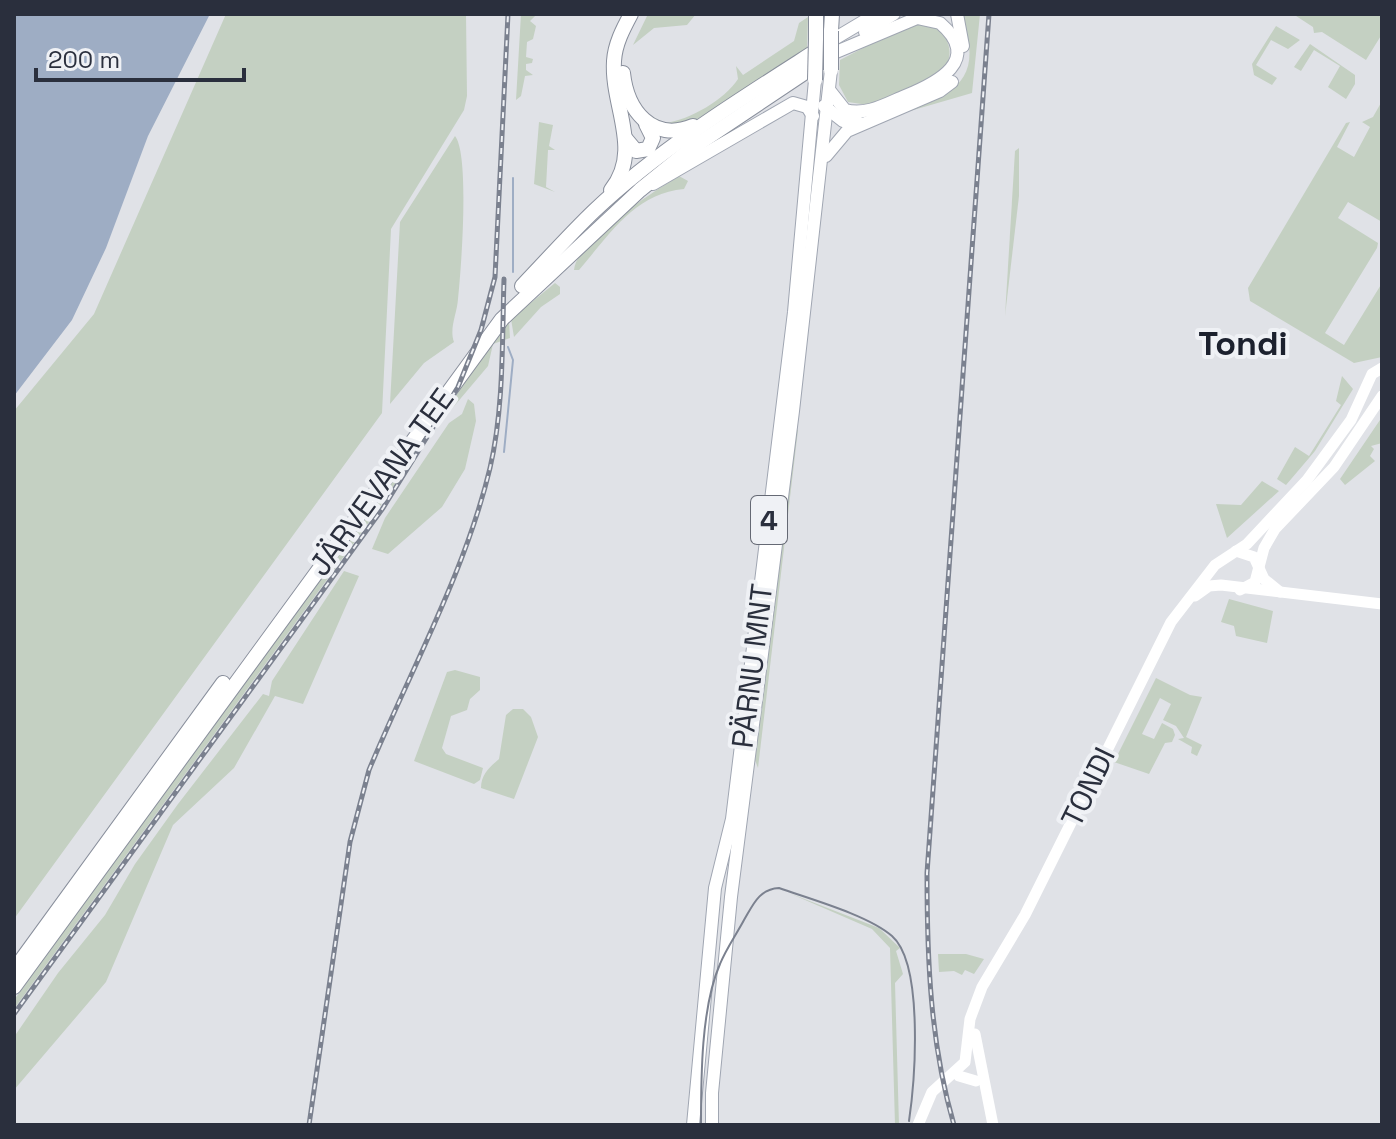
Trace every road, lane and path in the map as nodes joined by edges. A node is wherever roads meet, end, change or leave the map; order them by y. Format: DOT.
graph roads {
  1 [pos="631,14"];
  2 [pos="640,14"];
  3 [pos="816,14"];
  4 [pos="832,14"];
  5 [pos="876,14"];
  6 [pos="894,14"];
  7 [pos="957,14"];
  8 [pos="824,53"];
  9 [pos="815,87"];
  10 [pos="830,91"];
  11 [pos="828,112"];
  12 [pos="813,116"];
  13 [pos="711,118"];
  14 [pos="864,123"];
  15 [pos="646,124"];
  16 [pos="626,138"];
  17 [pos="823,161"];
  18 [pos="640,190"];
  19 [pos="596,209"];
  20 [pos="1382,368"];
  21 [pos="1367,385"];
  22 [pos="1382,395"];
  23 [pos="1231,554"];
  24 [pos="1259,568"];
  25 [pos="1228,586"];
  26 [pos="1240,590"];
  27 [pos="1280,592"];
  28 [pos="1382,604"];
  29 [pos="1183,606"];
  30 [pos="716,881"];
  31 [pos="731,897"];
  32 [pos="994,969"];
  33 [pos="14,970"];
  34 [pos="14,987"];
  35 [pos="971,1066"];
  36 [pos="693,1125"];
  37 [pos="712,1125"];
  38 [pos="918,1125"];
  39 [pos="925,1125"];
  40 [pos="990,1125"];
  1 -- 16 [label="highway"];
  2 -- 15 [label="highway"];
  3 -- 8 [label="highway, PÄRNU MNT / 4"];
  4 -- 8 [label="highway, PÄRNU MNT / 4, bridge"];
  5 -- 8 [label="main road"];
  6 -- 8 [label="main road"];
  7 -- 14 [label="main road"];
  8 -- 9 [label="highway, PÄRNU MNT / 4, bridge"];
  8 -- 10 [label="main road, PÄRNU MNT / 4"];
  8 -- 10 [label="main road"];
  8 -- 13 [label="highway, JÄRVEVANA TEE"];
  8 -- 18 [label="highway, JÄRVEVANA TEE"];
  9 -- 11 [label="main road"];
  9 -- 12 [label="main road, PÄRNU MNT / 4"];
  10 -- 11 [label="main road, PÄRNU MNT / 4"];
  11 -- 14 [label="main road"];
  11 -- 17 [label="main road, PÄRNU MNT / 4"];
  12 -- 18 [label="main road"];
  12 -- 30 [label="main road, PÄRNU MNT / 4"];
  13 -- 15 [label="highway"];
  13 -- 19 [label="highway, JÄRVEVANA TEE"];
  14 -- 17 [label="main road"];
  15 -- 16 [label="highway"];
  16 -- 19 [label="highway"];
  17 -- 31 [label="main road, PÄRNU MNT / 4"];
  18 -- 34 [label="highway, JÄRVEVANA TEE"];
  19 -- 33 [label="highway, JÄRVEVANA TEE"];
  20 -- 21 [label="street, TONDI"];
  21 -- 22 [label="street"];
  21 -- 23 [label="street, TONDI"];
  22 -- 24 [label="street"];
  23 -- 24 [label="street"];
  23 -- 25 [label="street"];
  23 -- 29 [label="street, TONDI"];
  24 -- 26 [label="street"];
  24 -- 27 [label="street"];
  25 -- 26 [label="street"];
  25 -- 29 [label="street, TONDI"];
  26 -- 27 [label="street"];
  27 -- 28 [label="street"];
  29 -- 32 [label="street, TONDI"];
  30 -- 31 [label="main road"];
  30 -- 36 [label="main road, PÄRNU MNT / 4"];
  31 -- 37 [label="main road, PÄRNU MNT / 4"];
  32 -- 35 [label="street, TONDI"];
  32 -- 35 [label="street, TONDI"];
  35 -- 38 [label="street"];
  35 -- 39 [label="street"];
  35 -- 40 [label="street, TONDI"];
  35 -- 40 [label="street"];
}
